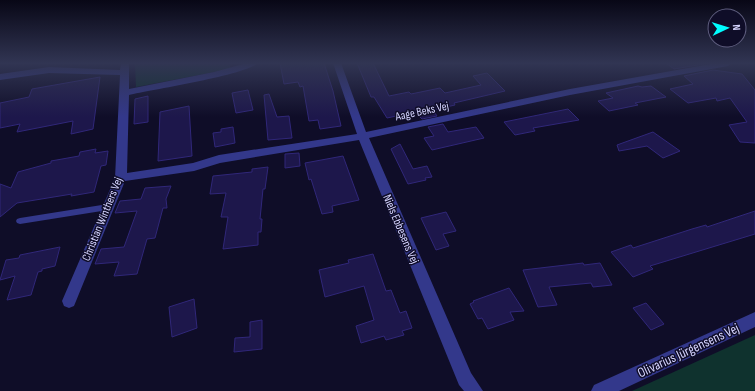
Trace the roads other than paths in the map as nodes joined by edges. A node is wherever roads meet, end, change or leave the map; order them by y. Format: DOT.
graph roads {
  1 [pos="124,81"];
  2 [pos="183,81"];
  3 [pos="343,81"];
  4 [pos="629,81"];
  5 [pos="124,93"];
  6 [pos="363,137"];
  7 [pos="121,178"];
  8 [pos="108,207"];
  9 [pos="20,221"];
  10 [pos="69,301"];
  11 [pos="755,319"];
  12 [pos="474,391"];
  13 [pos="600,391"];
  1 -- 5 [label="street, Christian Winthers Vej"];
  2 -- 5 [label="street"];
  3 -- 6 [label="street, Niels Ebbesens Vej"];
  4 -- 6 [label="street, Aage Beks Vej"];
  5 -- 7 [label="street, Christian Winthers Vej"];
  6 -- 7 [label="street, Aage Beks Vej"];
  6 -- 12 [label="street, Niels Ebbesens Vej"];
  7 -- 8 [label="street, Christian Winthers Vej"];
  8 -- 9 [label="lane"];
  8 -- 10 [label="street, Christian Winthers Vej"];
  11 -- 13 [label="street, Olivarius Jürgensens Vej"];
}
